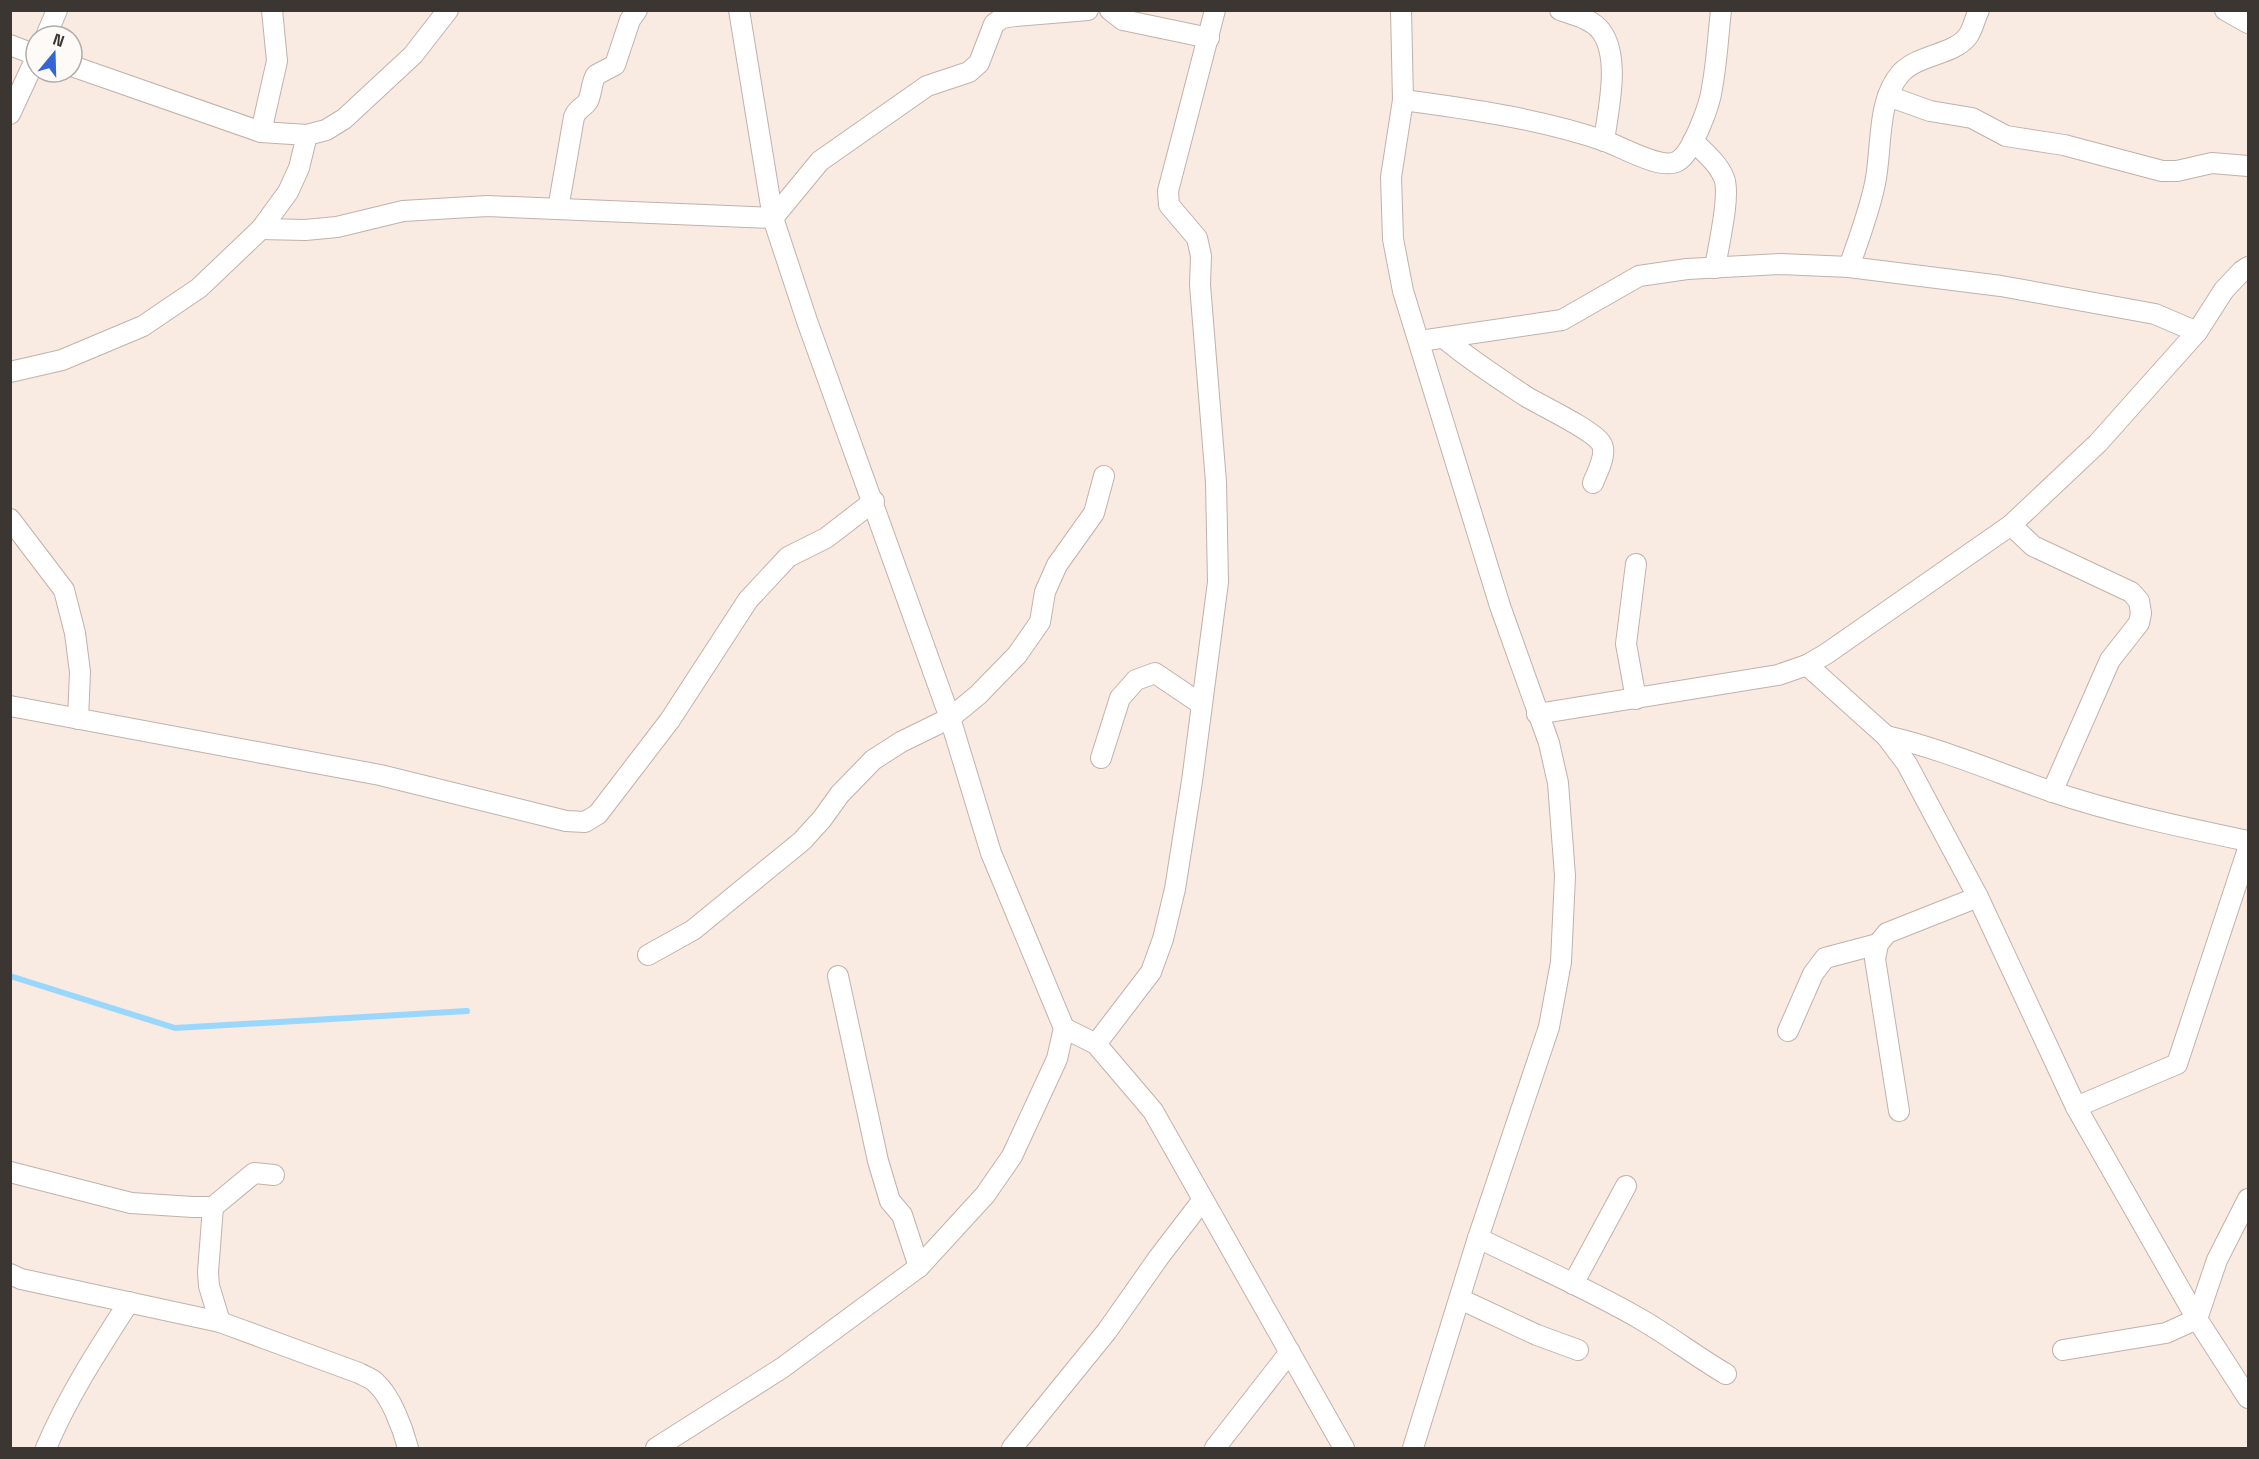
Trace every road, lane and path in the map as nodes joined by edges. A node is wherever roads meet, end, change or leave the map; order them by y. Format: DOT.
graph roads {
  1 [pos="57,10"];
  2 [pos="272,10"];
  3 [pos="448,10"];
  4 [pos="637,10"];
  5 [pos="739,10"];
  6 [pos="1088,10"];
  7 [pos="1110,10"];
  8 [pos="1215,10"];
  9 [pos="1401,10"];
  10 [pos="1560,10"];
  11 [pos="1721,10"];
  12 [pos="1978,10"];
  13 [pos="2225,10"];
  14 [pos="2248,22"];
  15 [pos="51,24"];
  16 [pos="1209,38"];
  17 [pos="10,45"];
  18 [pos="24,51"];
  19 [pos="84,70"];
  20 [pos="24,83"];
  21 [pos="1888,96"];
  22 [pos="1403,100"];
  23 [pos="10,114"];
  24 [pos="261,132"];
  25 [pos="307,135"];
  26 [pos="1604,141"];
  27 [pos="1693,141"];
  28 [pos="2248,166"];
  29 [pos="558,209"];
  30 [pos="773,218"];
  31 [pos="261,229"];
  32 [pos="1850,267"];
  33 [pos="2248,267"];
  34 [pos="1715,268"];
  35 [pos="2197,332"];
  36 [pos="1444,338"];
  37 [pos="1420,341"];
  38 [pos="10,372"];
  39 [pos="1104,476"];
  40 [pos="1593,483"];
  41 [pos="873,501"];
  42 [pos="10,519"];
  43 [pos="2012,525"];
  44 [pos="1636,564"];
  45 [pos="1808,665"];
  46 [pos="1636,699"];
  47 [pos="1201,704"];
  48 [pos="10,706"];
  49 [pos="1537,714"];
  50 [pos="950,718"];
  51 [pos="78,719"];
  52 [pos="1886,736"];
  53 [pos="1101,758"];
  54 [pos="2052,792"];
  55 [pos="2248,841"];
  56 [pos="2248,849"];
  57 [pos="1978,897"];
  58 [pos="1878,944"];
  59 [pos="648,955"];
  60 [pos="838,976"];
  61 [pos="1064,1028"];
  62 [pos="1788,1031"];
  63 [pos="1096,1044"];
  64 [pos="2076,1107"];
  65 [pos="1899,1111"];
  66 [pos="10,1172"];
  67 [pos="274,1175"];
  68 [pos="1626,1186"];
  69 [pos="2248,1199"];
  70 [pos="1202,1201"];
  71 [pos="213,1207"];
  72 [pos="1478,1238"];
  73 [pos="919,1267"];
  74 [pos="10,1274"];
  75 [pos="1573,1284"];
  76 [pos="1460,1299"];
  77 [pos="129,1302"];
  78 [pos="2197,1319"];
  79 [pos="220,1322"];
  80 [pos="1578,1350"];
  81 [pos="2063,1350"];
  82 [pos="1290,1352"];
  83 [pos="1726,1374"];
  84 [pos="2248,1398"];
  85 [pos="46,1449"];
  86 [pos="408,1449"];
  87 [pos="656,1449"];
  88 [pos="1012,1449"];
  89 [pos="1215,1449"];
  90 [pos="1344,1449"];
  91 [pos="1413,1449"];
  1 -- 15 [label="street"];
  2 -- 24 [label="street"];
  3 -- 25 [label="street"];
  4 -- 29 [label="street"];
  5 -- 30 [label="street"];
  6 -- 30 [label="street"];
  7 -- 16 [label="street"];
  8 -- 16 [label="street"];
  9 -- 22 [label="street"];
  10 -- 26 [label="street"];
  11 -- 27 [label="street"];
  12 -- 21 [label="street"];
  13 -- 14 [label="street"];
  16 -- 47 [label="street"];
  17 -- 18 [label="street"];
  19 -- 24 [label="street"];
  20 -- 23 [label="street"];
  21 -- 28 [label="street"];
  21 -- 32 [label="street"];
  22 -- 26 [label="street"];
  22 -- 37 [label="street"];
  24 -- 25 [label="street"];
  25 -- 31 [label="street"];
  26 -- 27 [label="street"];
  27 -- 34 [label="street"];
  29 -- 30 [label="street"];
  29 -- 31 [label="street"];
  30 -- 41 [label="street"];
  31 -- 38 [label="street"];
  32 -- 34 [label="street"];
  32 -- 35 [label="street"];
  33 -- 35 [label="street"];
  34 -- 36 [label="street"];
  35 -- 43 [label="street"];
  36 -- 37 [label="street"];
  36 -- 40 [label="street"];
  37 -- 49 [label="street"];
  39 -- 50 [label="street"];
  41 -- 50 [label="street"];
  41 -- 51 [label="street"];
  42 -- 51 [label="street"];
  43 -- 45 [label="street"];
  43 -- 54 [label="street"];
  44 -- 46 [label="street"];
  45 -- 46 [label="street"];
  45 -- 52 [label="street"];
  46 -- 49 [label="street"];
  47 -- 53 [label="street"];
  47 -- 63 [label="street"];
  48 -- 51 [label="street"];
  49 -- 72 [label="street"];
  50 -- 59 [label="street"];
  50 -- 61 [label="street"];
  52 -- 54 [label="street"];
  52 -- 57 [label="street"];
  54 -- 55 [label="street"];
  56 -- 64 [label="street"];
  57 -- 58 [label="street"];
  57 -- 64 [label="street"];
  58 -- 62 [label="street"];
  58 -- 65 [label="street"];
  60 -- 73 [label="street"];
  61 -- 63 [label="street"];
  61 -- 73 [label="street"];
  63 -- 70 [label="street"];
  64 -- 78 [label="street"];
  66 -- 71 [label="street"];
  67 -- 71 [label="street"];
  68 -- 75 [label="street"];
  69 -- 78 [label="street"];
  70 -- 82 [label="street"];
  70 -- 88 [label="street"];
  71 -- 79 [label="street"];
  72 -- 75 [label="street"];
  72 -- 76 [label="street"];
  73 -- 87 [label="street"];
  74 -- 77 [label="street"];
  75 -- 83 [label="street"];
  76 -- 80 [label="street"];
  76 -- 91 [label="street"];
  77 -- 79 [label="street"];
  77 -- 85 [label="street"];
  78 -- 81 [label="street"];
  78 -- 84 [label="street"];
  79 -- 86 [label="street"];
  82 -- 89 [label="street"];
  82 -- 90 [label="street"];
}
